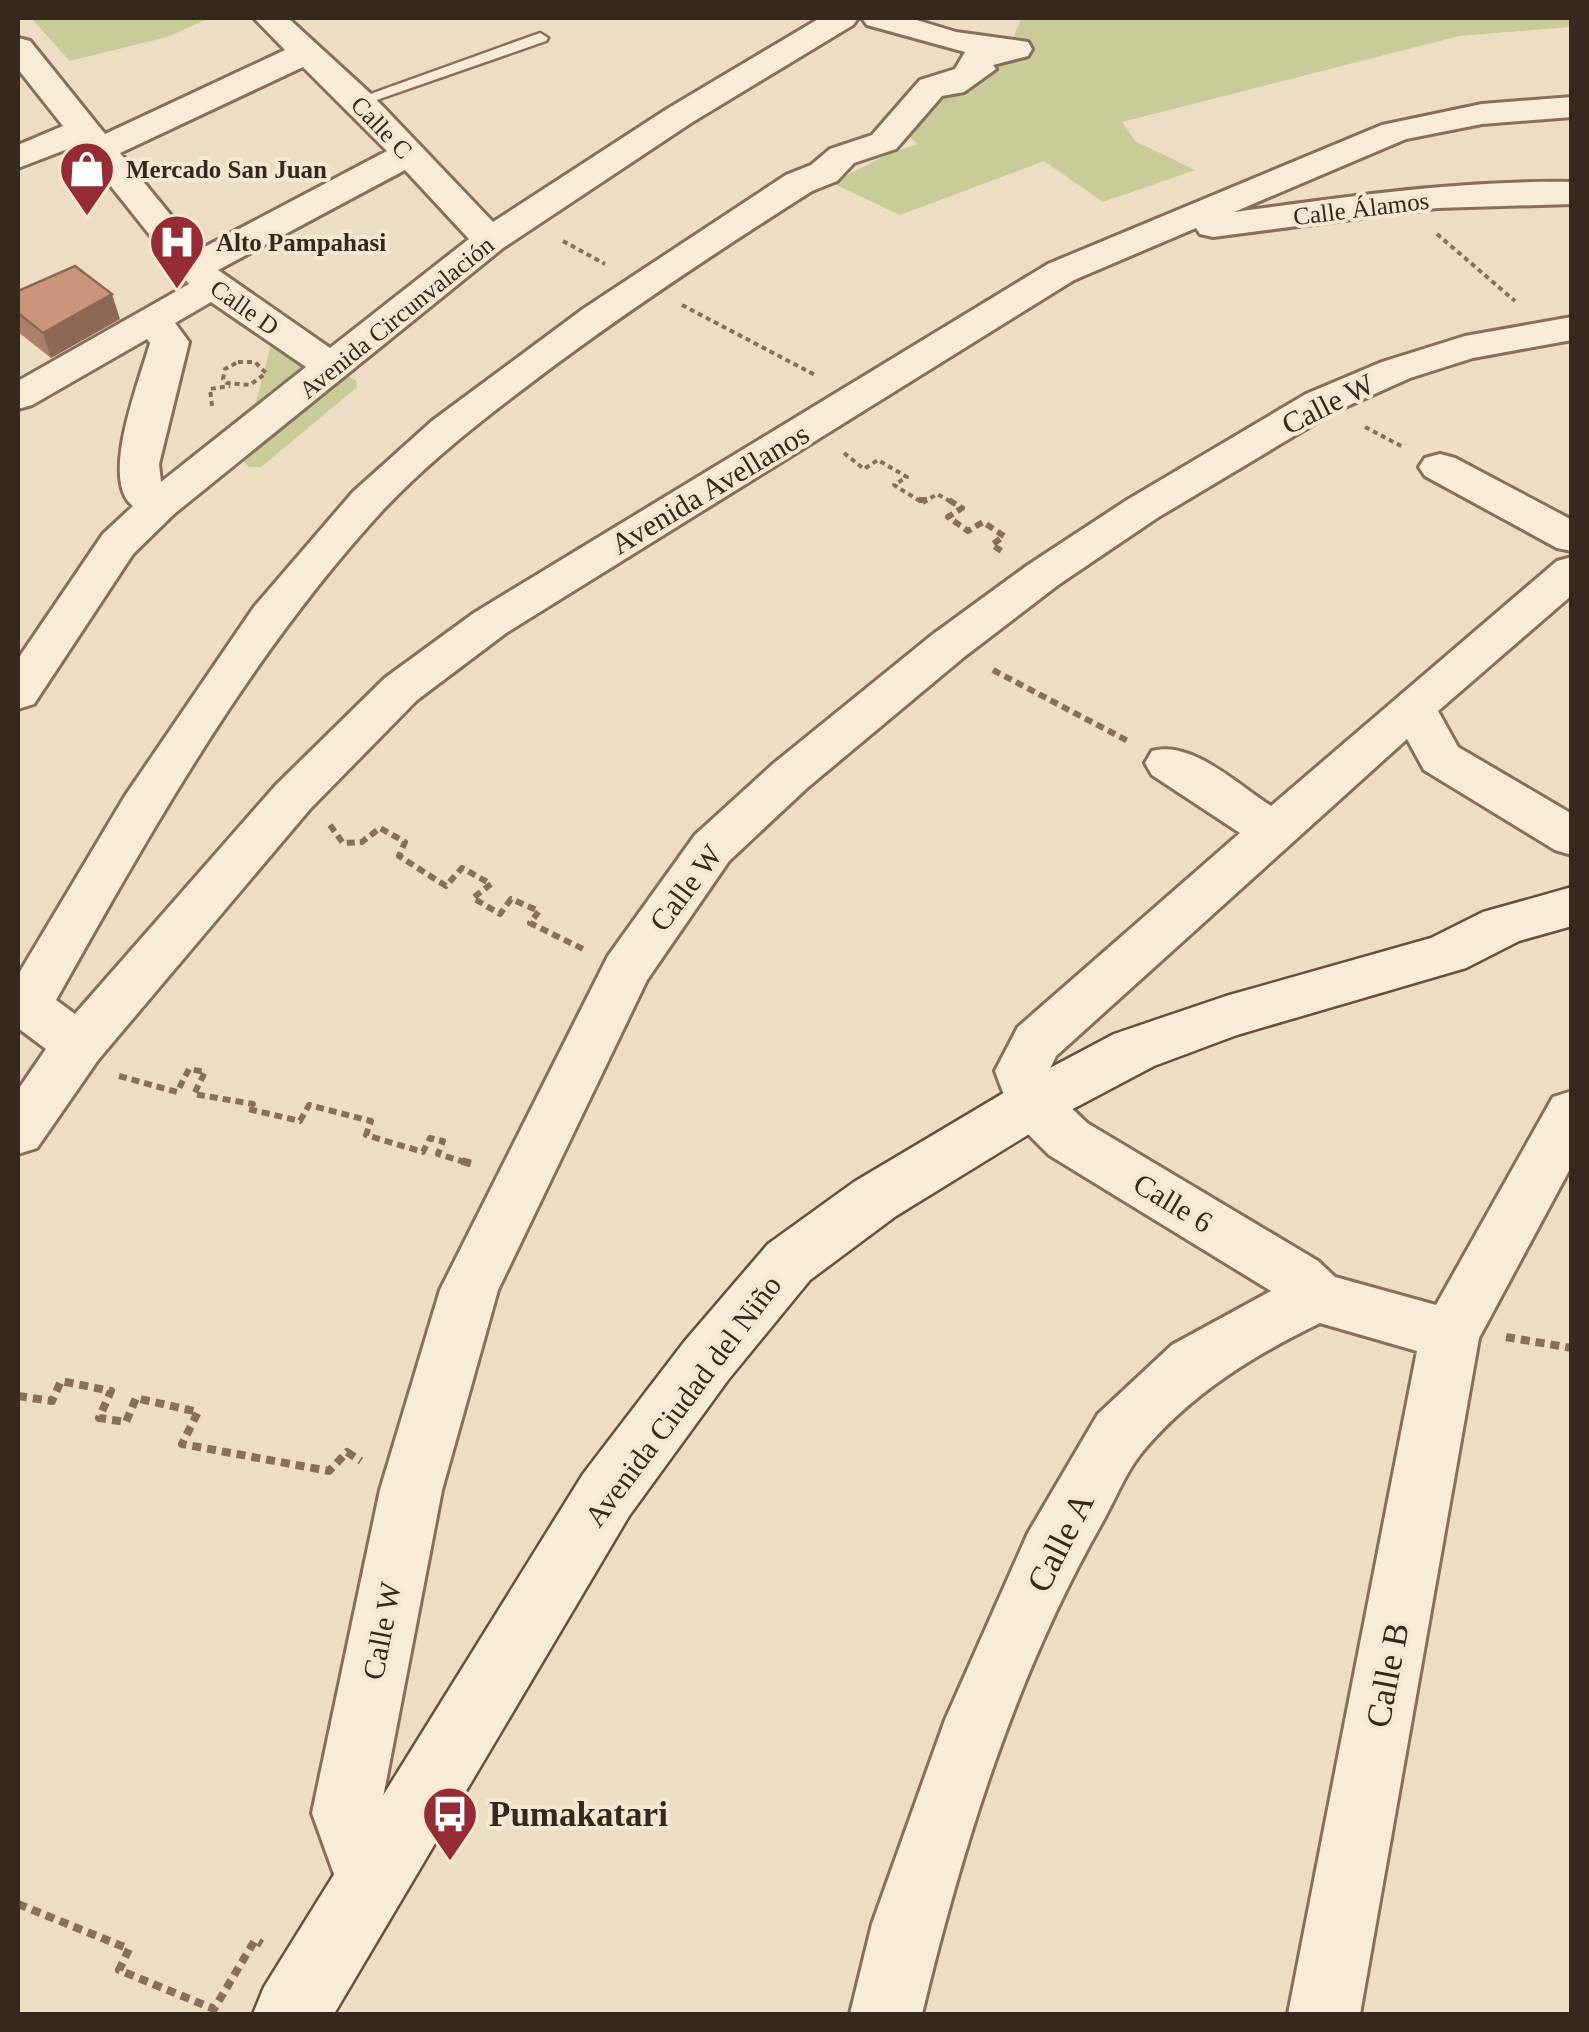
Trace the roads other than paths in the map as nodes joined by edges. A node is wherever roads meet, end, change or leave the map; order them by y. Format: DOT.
graph roads {
  1 [pos="318,18"];
  2 [pos="842,18"];
  3 [pos="878,18"];
  4 [pos="276,22"];
  5 [pos="540,38"];
  6 [pos="18,48"];
  7 [pos="308,52"];
  8 [pos="358,102"];
  9 [pos="1572,107"];
  10 [pos="90,141"];
  11 [pos="409,154"];
  12 [pos="18,158"];
  13 [pos="1572,192"];
  14 [pos="1152,234"];
  15 [pos="490,240"];
  16 [pos="203,277"];
  17 [pos="152,322"];
  18 [pos="1560,330"];
  19 [pos="333,368"];
  20 [pos="18,397"];
  21 [pos="1440,468"];
  22 [pos="160,505"];
  23 [pos="1572,538"];
  24 [pos="1572,571"];
  25 [pos="65,618"];
  26 [pos="18,630"];
  27 [pos="18,692"];
  28 [pos="1412,707"];
  29 [pos="1169,763"];
  30 [pos="1274,830"];
  31 [pos="1572,837"];
  32 [pos="1572,906"];
  33 [pos="1572,943"];
  34 [pos="1447,954"];
  35 [pos="22,1015"];
  36 [pos="79,1045"];
  37 [pos="1032,1104"];
  38 [pos="1572,1113"];
  39 [pos="18,1132"];
  40 [pos="1317,1297"];
  41 [pos="1450,1335"];
  42 [pos="370,1880"];
  43 [pos="291,2014"];
  44 [pos="886,2014"];
  45 [pos="1324,2014"];
  1 -- 4 [label="street"];
  2 -- 15 [label="street, Avenida Circunvalación"];
  3 -- 35 [label="street"];
  4 -- 7 [label="street, Calle C"];
  5 -- 8 [label="lane"];
  6 -- 10 [label="street, Calle D"];
  7 -- 8 [label="street, Calle C"];
  7 -- 10 [label="street"];
  8 -- 11 [label="street, Calle C"];
  9 -- 14 [label="street, Avenida Avellanos"];
  10 -- 12 [label="street"];
  10 -- 16 [label="street, Calle D"];
  11 -- 15 [label="street, Calle C"];
  11 -- 16 [label="street"];
  13 -- 14 [label="street, Calle Álamos"];
  14 -- 36 [label="street, Avenida Avellanos"];
  15 -- 19 [label="street, Avenida Circunvalación"];
  16 -- 17 [label="street"];
  16 -- 19 [label="street, Calle D"];
  17 -- 20 [label="street"];
  17 -- 22 [label="street"];
  18 -- 42 [label="street, Calle W"];
  19 -- 22 [label="street, Avenida Circunvalación"];
  21 -- 23 [label="street"];
  22 -- 25 [label="street, Avenida Circunvalación"];
  24 -- 28 [label="street"];
  25 -- 26 [label="street"];
  25 -- 27 [label="street, Avenida Circunvalación"];
  28 -- 30 [label="street"];
  28 -- 31 [label="street"];
  29 -- 30 [label="street"];
  30 -- 37 [label="street"];
  32 -- 34 [label="main road, Avenida Ciudad del Niño"];
  33 -- 34 [label="main road, Avenida Ciudad del Niño"];
  34 -- 37 [label="main road, Avenida Ciudad del Niño"];
  35 -- 36 [label="street"];
  36 -- 39 [label="street, Avenida Avellanos"];
  37 -- 40 [label="street, Calle 6"];
  37 -- 42 [label="main road, Avenida Ciudad del Niño"];
  38 -- 41 [label="street, Calle B"];
  40 -- 41 [label="street"];
  40 -- 44 [label="street, Calle A"];
  41 -- 45 [label="street, Calle B"];
  42 -- 43 [label="main road, Avenida Ciudad del Niño"];
}
